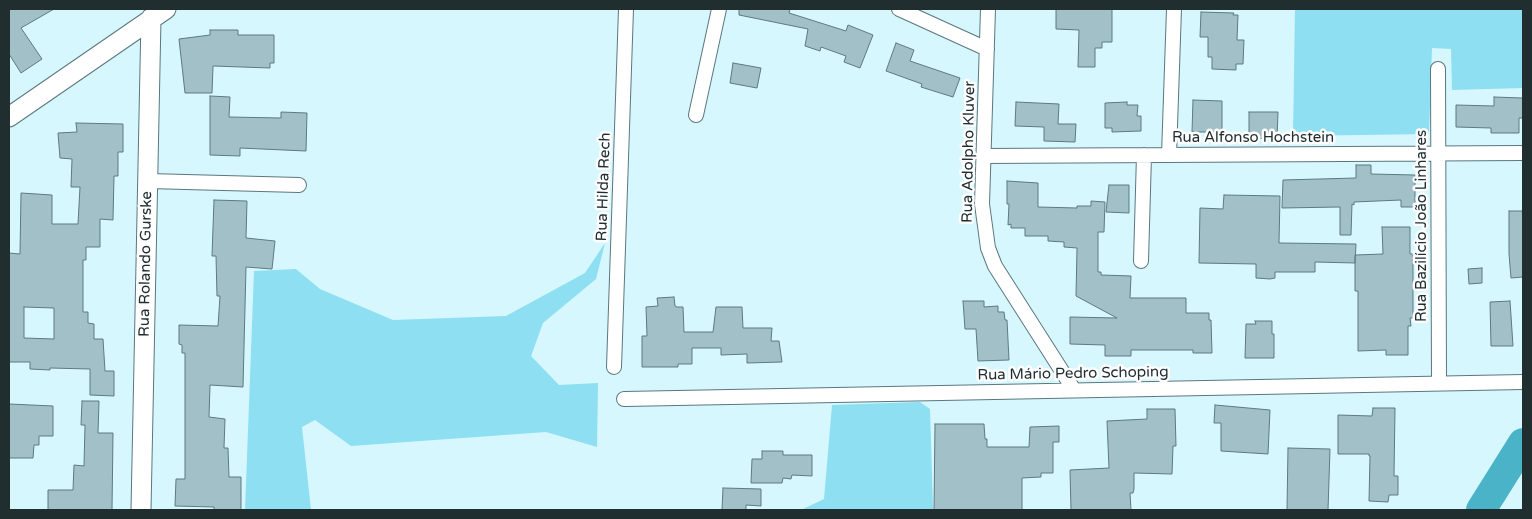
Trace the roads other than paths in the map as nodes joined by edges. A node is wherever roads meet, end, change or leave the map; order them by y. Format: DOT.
graph roads {
  1 [pos="626,9"];
  2 [pos="719,9"];
  3 [pos="899,9"];
  4 [pos="988,9"];
  5 [pos="1174,9"];
  6 [pos="158,14"];
  7 [pos="987,48"];
  8 [pos="1438,69"];
  9 [pos="696,115"];
  10 [pos="9,117"];
  11 [pos="1438,153"];
  12 [pos="1523,153"];
  13 [pos="1144,155"];
  14 [pos="1169,155"];
  15 [pos="983,156"];
  16 [pos="148,181"];
  17 [pos="299,185"];
  18 [pos="1141,261"];
  19 [pos="614,367"];
  20 [pos="1523,382"];
  21 [pos="1439,383"];
  22 [pos="1074,390"];
  23 [pos="624,399"];
  24 [pos="141,510"];
  1 -- 19 [label="street, Rua Hilda Rech"];
  2 -- 9 [label="street"];
  3 -- 7 [label="street"];
  4 -- 7 [label="street, Rua Adolpho Kluver"];
  5 -- 14 [label="street"];
  6 -- 10 [label="street"];
  6 -- 16 [label="street, Rua Rolando Gurske"];
  7 -- 15 [label="street, Rua Adolpho Kluver"];
  8 -- 11 [label="street, Rua Bazilício João Linhares"];
  11 -- 12 [label="street, Rua Alfonso Hochstein"];
  11 -- 14 [label="street, Rua Alfonso Hochstein"];
  11 -- 21 [label="street, Rua Bazilício João Linhares"];
  13 -- 14 [label="street, Rua Alfonso Hochstein"];
  13 -- 15 [label="street, Rua Alfonso Hochstein"];
  13 -- 18 [label="street"];
  15 -- 22 [label="street, Rua Adolpho Kluver"];
  16 -- 17 [label="street"];
  16 -- 24 [label="street, Rua Rolando Gurske"];
  20 -- 21 [label="street, Rua Mário Pedro Schoping"];
  21 -- 22 [label="street, Rua Mário Pedro Schoping"];
  22 -- 23 [label="street, Rua Mário Pedro Schoping"];
}
